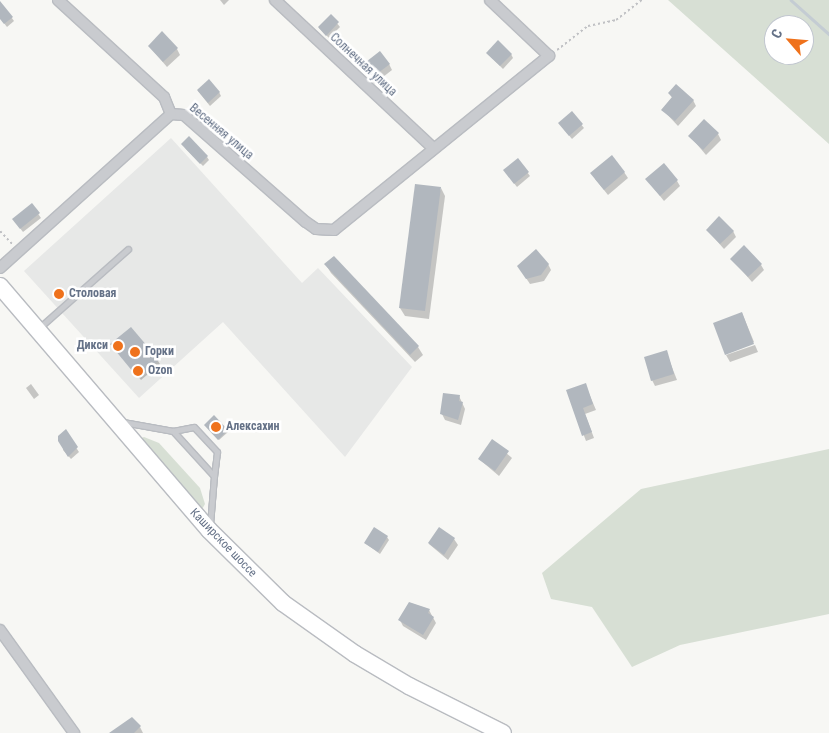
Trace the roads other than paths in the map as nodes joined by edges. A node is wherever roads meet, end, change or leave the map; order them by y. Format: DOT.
graph roads {
  1 [pos="58,0"];
  2 [pos="276,0"];
  3 [pos="490,0"];
  4 [pos="171,114"];
  5 [pos="433,148"];
  6 [pos="128,250"];
  7 [pos="0,268"];
  8 [pos="0,286"];
  9 [pos="37,330"];
  10 [pos="116,421"];
  11 [pos="173,431"];
  12 [pos="214,476"];
  13 [pos="209,530"];
  14 [pos="0,630"];
  15 [pos="74,733"];
  16 [pos="503,733"];
  1 -- 4 [label="street, Весенняя улица"];
  2 -- 5 [label="street, Солнечная улица"];
  3 -- 5 [label="street"];
  4 -- 5 [label="street, Весенняя улица"];
  4 -- 7 [label="street"];
  6 -- 9 [label="lane"];
  8 -- 9 [label="main road, Каширское шоссе"];
  9 -- 10 [label="main road, Каширское шоссе"];
  10 -- 11 [label="lane"];
  10 -- 13 [label="main road, Каширское шоссе"];
  11 -- 12 [label="lane"];
  11 -- 12 [label="lane"];
  12 -- 13 [label="lane"];
  13 -- 16 [label="main road, Каширское шоссе"];
  14 -- 15 [label="street"];
}
